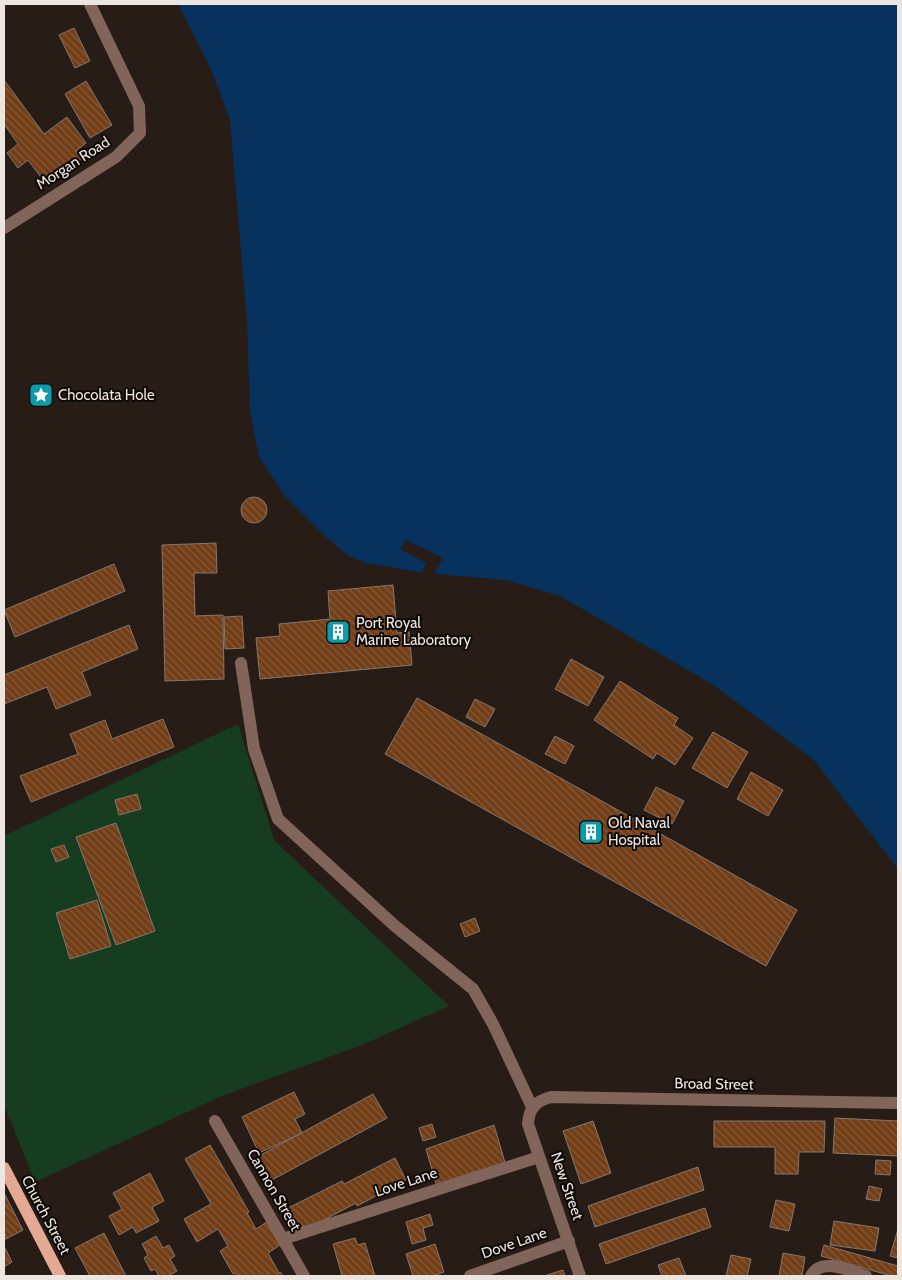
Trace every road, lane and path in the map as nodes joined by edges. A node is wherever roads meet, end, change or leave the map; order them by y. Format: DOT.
graph roads {
  1 [pos="90,4"];
  2 [pos="4,228"];
  3 [pos="241,662"];
  4 [pos="898,1104"];
  5 [pos="532,1107"];
  6 [pos="216,1121"];
  7 [pos="539,1157"];
  8 [pos="4,1168"];
  9 [pos="283,1238"];
  10 [pos="569,1241"];
  11 [pos="60,1276"];
  12 [pos="304,1276"];
  13 [pos="470,1276"];
  14 [pos="580,1276"];
  15 [pos="811,1276"];
  16 [pos="866,1276"];
  1 -- 2 [label="street, Morgan Road"];
  3 -- 5 [label="street"];
  4 -- 5 [label="street, Broad Street"];
  5 -- 7 [label="street, New Street"];
  6 -- 9 [label="street, Cannon Street"];
  7 -- 9 [label="street, Love Lane"];
  7 -- 10 [label="street, New Street"];
  8 -- 11 [label="main road, Church Street"];
  9 -- 12 [label="street, Cannon Street"];
  10 -- 13 [label="street, Dove Lane"];
  10 -- 14 [label="street, New Street"];
  15 -- 16 [label="street"];
}
